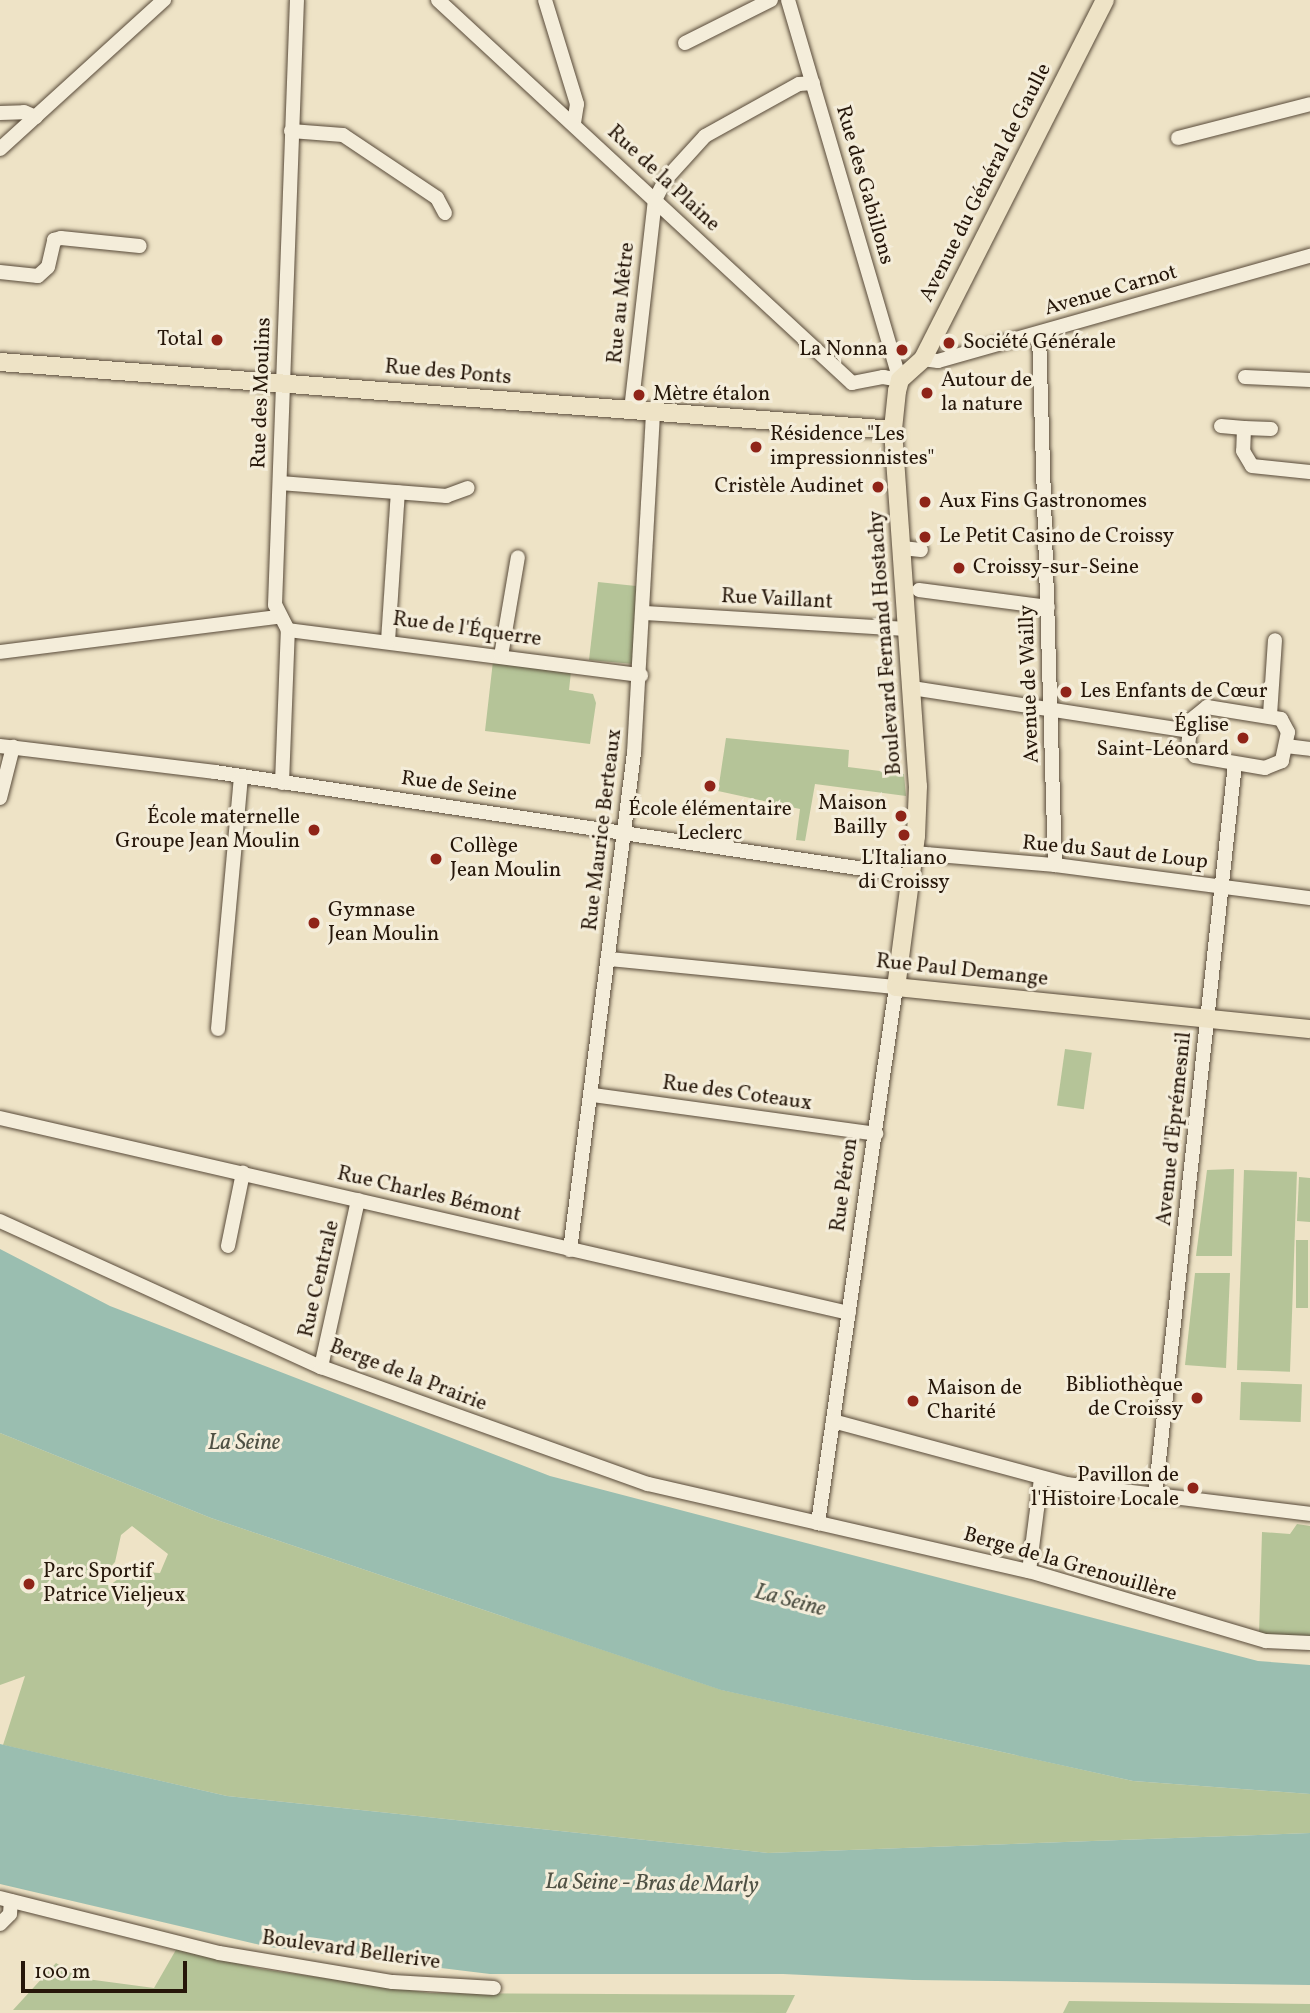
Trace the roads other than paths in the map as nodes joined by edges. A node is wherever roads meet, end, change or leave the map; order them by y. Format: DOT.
graph roads {
  1 [pos="164,0"];
  2 [pos="297,0"];
  3 [pos="438,0"];
  4 [pos="545,0"];
  5 [pos="771,0"];
  6 [pos="788,0"];
  7 [pos="1105,0"];
  8 [pos="685,43"];
  9 [pos="813,83"];
  10 [pos="1310,104"];
  11 [pos="0,113"];
  12 [pos="36,117"];
  13 [pos="573,123"];
  14 [pos="291,131"];
  15 [pos="1178,138"];
  16 [pos="0,149"];
  17 [pos="655,200"];
  18 [pos="445,213"];
  19 [pos="139,246"];
  20 [pos="1310,256"];
  21 [pos="0,272"];
  22 [pos="1039,334"];
  23 [pos="923,359"];
  24 [pos="0,362"];
  25 [pos="1245,377"];
  26 [pos="900,380"];
  27 [pos="1310,380"];
  28 [pos="283,383"];
  29 [pos="631,410"];
  30 [pos="653,412"];
  31 [pos="1221,426"];
  32 [pos="1244,428"];
  33 [pos="1271,429"];
  34 [pos="892,430"];
  35 [pos="1310,472"];
  36 [pos="280,483"];
  37 [pos="468,488"];
  38 [pos="398,492"];
  39 [pos="902,548"];
  40 [pos="921,550"];
  41 [pos="518,557"];
  42 [pos="919,590"];
  43 [pos="1048,607"];
  44 [pos="643,613"];
  45 [pos="277,617"];
  46 [pos="908,629"];
  47 [pos="288,631"];
  48 [pos="1274,637"];
  49 [pos="388,641"];
  50 [pos="0,652"];
  51 [pos="501,656"];
  52 [pos="641,675"];
  53 [pos="912,688"];
  54 [pos="1052,708"];
  55 [pos="1270,715"];
  56 [pos="1189,731"];
  57 [pos="7,746"];
  58 [pos="1286,746"];
  59 [pos="1310,750"];
  60 [pos="1235,764"];
  61 [pos="241,777"];
  62 [pos="282,783"];
  63 [pos="0,798"];
  64 [pos="625,833"];
  65 [pos="914,853"];
  66 [pos="1055,865"];
  67 [pos="911,876"];
  68 [pos="1222,886"];
  69 [pos="1310,898"];
  70 [pos="609,959"];
  71 [pos="896,987"];
  72 [pos="1208,1018"];
  73 [pos="218,1029"];
  74 [pos="1310,1029"];
  75 [pos="593,1095"];
  76 [pos="0,1118"];
  77 [pos="876,1134"];
  78 [pos="243,1174"];
  79 [pos="358,1200"];
  80 [pos="0,1221"];
  81 [pos="228,1246"];
  82 [pos="570,1250"];
  83 [pos="849,1313"];
  84 [pos="321,1367"];
  85 [pos="834,1421"];
  86 [pos="1041,1479"];
  87 [pos="1155,1497"];
  88 [pos="1310,1514"];
  89 [pos="818,1523"];
  90 [pos="1029,1571"];
  91 [pos="1310,1643"];
  92 [pos="6,1899"];
  93 [pos="0,1924"];
  94 [pos="494,1989"];
  1 -- 12 [label="street"];
  2 -- 14 [label="street, Rue des Moulins"];
  3 -- 13 [label="street, Rue de la Plaine"];
  4 -- 13 [label="street"];
  5 -- 8 [label="street"];
  6 -- 9 [label="street, Rue des Gabillons"];
  7 -- 23 [label="main road, Avenue du Général de Gaulle"];
  9 -- 17 [label="street"];
  9 -- 26 [label="street, Rue des Gabillons"];
  10 -- 15 [label="street"];
  11 -- 12 [label="street"];
  12 -- 16 [label="street"];
  13 -- 17 [label="street, Rue de la Plaine"];
  14 -- 18 [label="street"];
  14 -- 28 [label="street, Rue des Moulins"];
  17 -- 26 [label="street, Rue de la Plaine"];
  17 -- 29 [label="street, Rue au Mètre"];
  19 -- 21 [label="street"];
  20 -- 22 [label="street, Avenue Carnot"];
  22 -- 23 [label="street, Avenue Carnot"];
  22 -- 43 [label="street, Avenue de Wailly"];
  23 -- 26 [label="main road, Avenue du Général de Gaulle"];
  24 -- 28 [label="main road, Rue des Ponts"];
  25 -- 27 [label="street"];
  26 -- 34 [label="main road, Boulevard Fernand Hostachy"];
  28 -- 29 [label="main road, Rue des Ponts"];
  28 -- 36 [label="street, Rue des Moulins"];
  29 -- 30 [label="main road, Rue des Ponts"];
  30 -- 34 [label="main road, Rue des Ponts"];
  30 -- 44 [label="street, Rue Maurice Berteaux"];
  31 -- 32 [label="street"];
  32 -- 33 [label="street"];
  32 -- 35 [label="street"];
  34 -- 39 [label="main road, Boulevard Fernand Hostachy"];
  36 -- 38 [label="street"];
  36 -- 45 [label="street, Rue des Moulins"];
  37 -- 38 [label="street"];
  38 -- 49 [label="street"];
  39 -- 40 [label="street"];
  39 -- 46 [label="main road, Boulevard Fernand Hostachy"];
  41 -- 51 [label="street"];
  42 -- 43 [label="street"];
  43 -- 54 [label="street, Avenue de Wailly"];
  44 -- 46 [label="street, Rue Vaillant"];
  44 -- 52 [label="street, Rue Maurice Berteaux"];
  45 -- 47 [label="street"];
  45 -- 50 [label="street"];
  46 -- 53 [label="main road, Boulevard Fernand Hostachy"];
  47 -- 49 [label="street, Rue de l'Équerre"];
  47 -- 62 [label="street"];
  48 -- 55 [label="street"];
  49 -- 51 [label="street, Rue de l'Équerre"];
  51 -- 52 [label="street, Rue de l'Équerre"];
  52 -- 64 [label="street, Rue Maurice Berteaux"];
  53 -- 54 [label="street"];
  53 -- 65 [label="main road, Boulevard Fernand Hostachy"];
  54 -- 56 [label="street"];
  54 -- 66 [label="street, Avenue de Wailly"];
  55 -- 56 [label="street"];
  55 -- 58 [label="street"];
  56 -- 60 [label="street"];
  57 -- 61 [label="street, Rue de Seine"];
  57 -- 63 [label="street"];
  58 -- 59 [label="street"];
  58 -- 60 [label="street"];
  60 -- 68 [label="street, Avenue d'Eprémesnil"];
  61 -- 62 [label="street, Rue de Seine"];
  61 -- 73 [label="street"];
  62 -- 64 [label="street, Rue de Seine"];
  64 -- 67 [label="street, Rue de Seine"];
  64 -- 70 [label="street, Rue Maurice Berteaux"];
  65 -- 66 [label="street, Rue du Saut de Loup"];
  65 -- 67 [label="main road, Rue Péron"];
  66 -- 68 [label="street, Rue du Saut de Loup"];
  67 -- 71 [label="main road, Rue Péron"];
  68 -- 69 [label="street, Rue du Saut de Loup"];
  68 -- 72 [label="street, Avenue d'Eprémesnil"];
  70 -- 71 [label="street, Rue Paul Demange"];
  70 -- 75 [label="street, Rue Maurice Berteaux"];
  71 -- 72 [label="main road, Rue Paul Demange"];
  71 -- 77 [label="street, Rue Péron"];
  72 -- 74 [label="main road, Rue Paul Demange"];
  72 -- 87 [label="street, Avenue d'Eprémesnil"];
  75 -- 77 [label="street, Rue des Coteaux"];
  75 -- 82 [label="street, Rue Maurice Berteaux"];
  76 -- 78 [label="street, Rue Charles Bémont"];
  77 -- 83 [label="street, Rue Péron"];
  78 -- 79 [label="street, Rue Charles Bémont"];
  78 -- 81 [label="street"];
  79 -- 82 [label="street, Rue Charles Bémont"];
  79 -- 84 [label="street, Rue Centrale"];
  80 -- 84 [label="street, Berge de la Prairie"];
  82 -- 83 [label="street, Rue Charles Bémont"];
  83 -- 85 [label="street, Rue Péron"];
  84 -- 89 [label="street, Berge de la Prairie"];
  85 -- 86 [label="street"];
  85 -- 89 [label="street, Rue Péron"];
  86 -- 87 [label="street"];
  86 -- 90 [label="street"];
  87 -- 88 [label="street"];
  89 -- 90 [label="street, Berge de la Grenouillère"];
  90 -- 91 [label="street, Berge de la Grenouillère"];
  92 -- 93 [label="street"];
  92 -- 94 [label="street, Boulevard Bellerive"];
}
